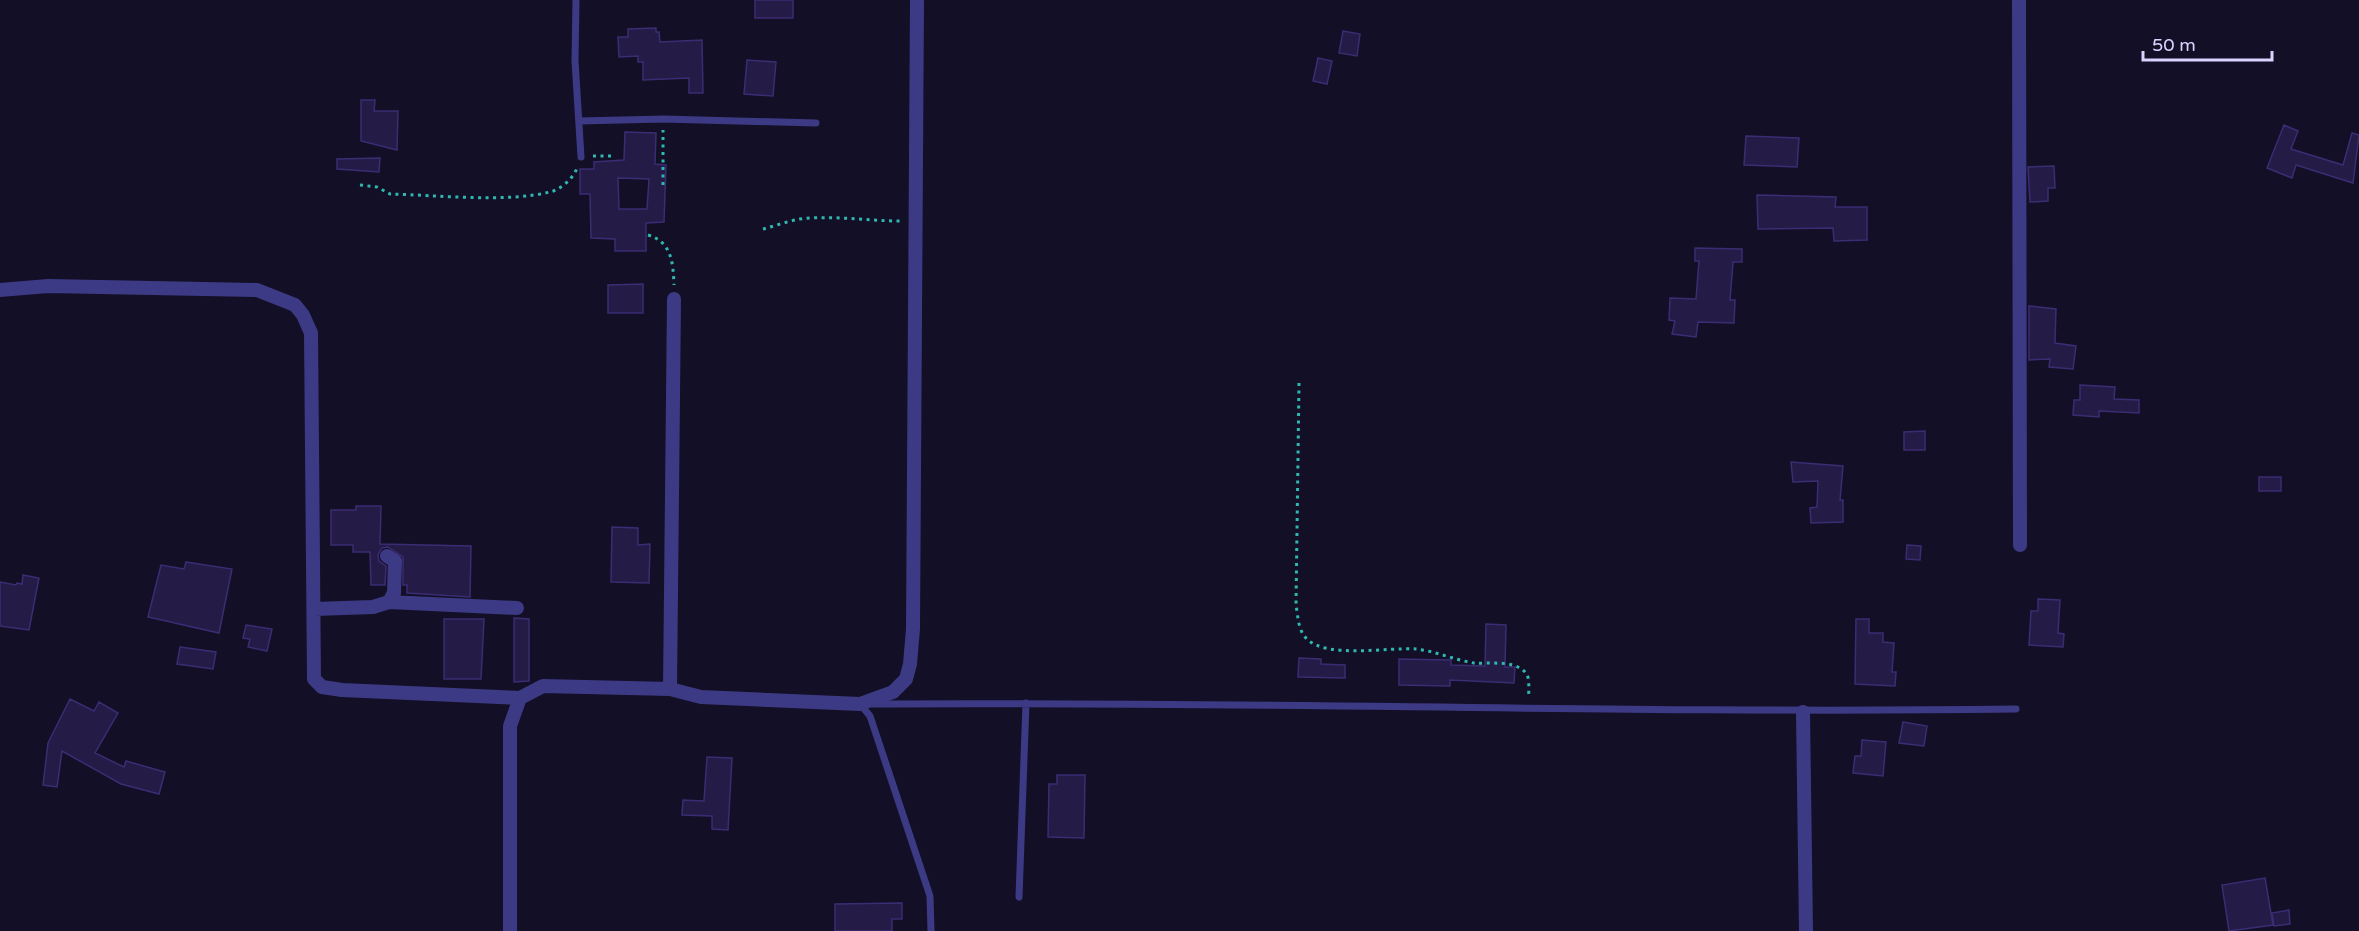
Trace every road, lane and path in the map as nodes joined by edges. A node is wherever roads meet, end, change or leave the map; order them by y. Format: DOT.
graph roads {
  1 [pos="576,0"];
  2 [pos="917,0"];
  3 [pos="2019,0"];
  4 [pos="664,119"];
  5 [pos="579,121"];
  6 [pos="816,123"];
  7 [pos="610,156"];
  8 [pos="581,157"];
  9 [pos="360,185"];
  10 [pos="663,185"];
  11 [pos="914,221"];
  12 [pos="764,229"];
  13 [pos="648,235"];
  14 [pos="0,290"];
  15 [pos="674,299"];
  16 [pos="1299,383"];
  17 [pos="2020,545"];
  18 [pos="387,556"];
  19 [pos="389,602"];
  20 [pos="314,609"];
  21 [pos="517,609"];
  22 [pos="670,689"];
  23 [pos="520,698"];
  24 [pos="1026,703"];
  25 [pos="860,704"];
  26 [pos="1529,708"];
  27 [pos="2016,709"];
  28 [pos="1803,712"];
  29 [pos="1019,897"];
  30 [pos="510,931"];
  31 [pos="931,931"];
  32 [pos="1806,931"];
  1 -- 5 [label="lane"];
  2 -- 11 [label="street"];
  3 -- 17 [label="street"];
  4 -- 5 [label="lane"];
  4 -- 6 [label="lane"];
  4 -- 10 [label="path"];
  5 -- 8 [label="lane"];
  7 -- 8 [label="path"];
  8 -- 9 [label="path"];
  11 -- 12 [label="path"];
  11 -- 25 [label="street"];
  13 -- 15 [label="path"];
  14 -- 20 [label="street"];
  15 -- 22 [label="street"];
  16 -- 26 [label="path"];
  18 -- 19 [label="street"];
  19 -- 20 [label="street"];
  19 -- 21 [label="street"];
  20 -- 23 [label="street"];
  22 -- 23 [label="street"];
  22 -- 25 [label="street"];
  23 -- 30 [label="street"];
  24 -- 25 [label="lane"];
  24 -- 26 [label="lane"];
  24 -- 29 [label="lane"];
  25 -- 31 [label="lane"];
  26 -- 28 [label="lane"];
  27 -- 28 [label="lane"];
  28 -- 32 [label="street"];
}
